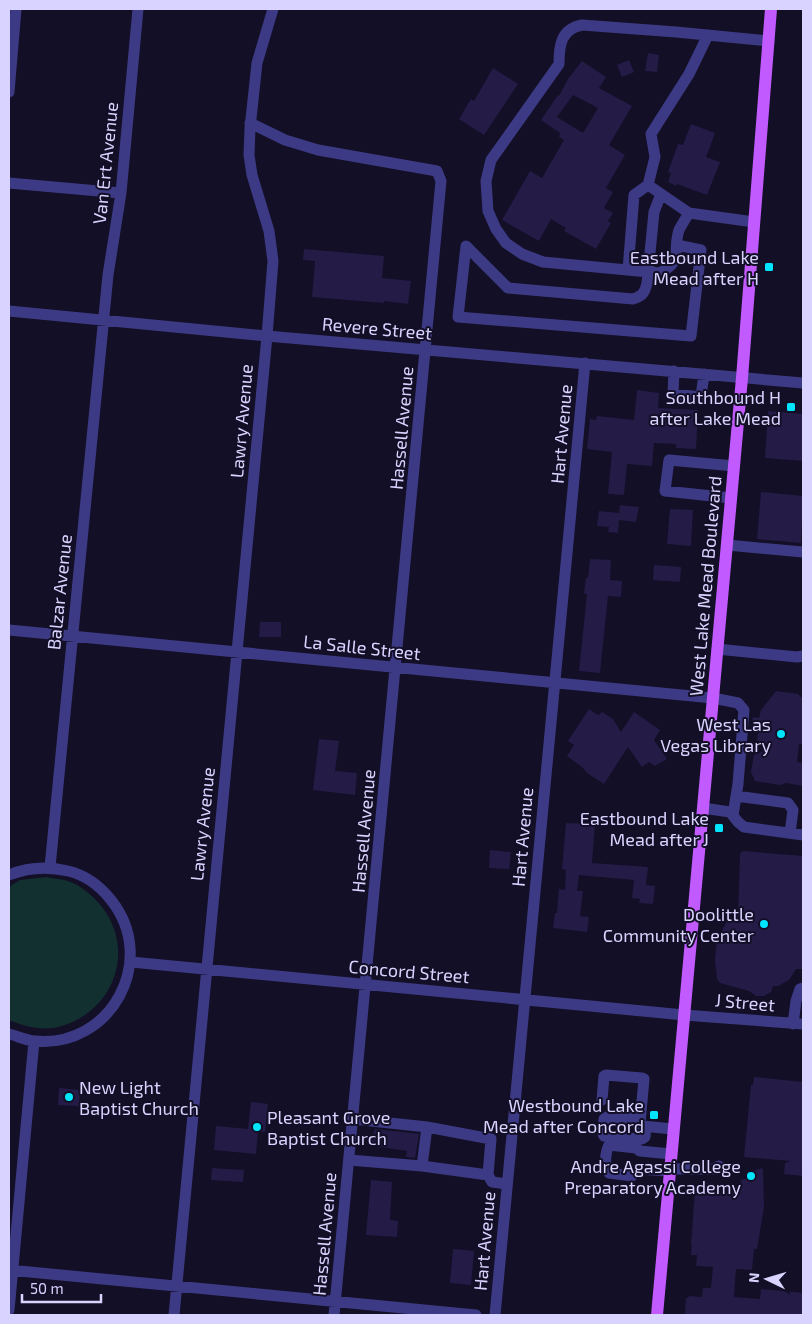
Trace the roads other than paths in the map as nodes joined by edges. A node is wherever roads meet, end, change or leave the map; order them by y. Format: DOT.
graph roads {
  1 [pos="16,9"];
  2 [pos="138,9"];
  3 [pos="273,9"];
  4 [pos="771,9"];
  5 [pos="708,35"];
  6 [pos="769,41"];
  7 [pos="10,61"];
  8 [pos="9,92"];
  9 [pos="250,123"];
  10 [pos="9,183"];
  11 [pos="648,185"];
  12 [pos="121,193"];
  13 [pos="661,194"];
  14 [pos="689,213"];
  15 [pos="754,222"];
  16 [pos="677,245"];
  17 [pos="628,270"];
  18 [pos="649,272"];
  19 [pos="9,311"];
  20 [pos="104,320"];
  21 [pos="267,336"];
  22 [pos="426,350"];
  23 [pos="585,363"];
  24 [pos="674,371"];
  25 [pos="704,374"];
  26 [pos="742,378"];
  27 [pos="803,383"];
  28 [pos="734,466"];
  29 [pos="731,498"];
  30 [pos="727,545"];
  31 [pos="803,552"];
  32 [pos="9,630"];
  33 [pos="72,636"];
  34 [pos="717,649"];
  35 [pos="237,652"];
  36 [pos="803,656"];
  37 [pos="396,668"];
  38 [pos="555,683"];
  39 [pos="713,698"];
  40 [pos="736,796"];
  41 [pos="703,808"];
  42 [pos="733,815"];
  43 [pos="790,833"];
  44 [pos="803,835"];
  45 [pos="50,867"];
  46 [pos="9,875"];
  47 [pos="131,962"];
  48 [pos="206,970"];
  49 [pos="366,985"];
  50 [pos="803,988"];
  51 [pos="524,1000"];
  52 [pos="684,1015"];
  53 [pos="798,1024"];
  54 [pos="9,1034"];
  55 [pos="34,1041"];
  56 [pos="602,1100"];
  57 [pos="353,1119"];
  58 [pos="427,1127"];
  59 [pos="673,1129"];
  60 [pos="512,1136"];
  61 [pos="491,1139"];
  62 [pos="671,1154"];
  63 [pos="349,1160"];
  64 [pos="422,1166"];
  65 [pos="719,1166"];
  66 [pos="670,1170"];
  67 [pos="488,1175"];
  68 [pos="507,1184"];
  69 [pos="11,1270"];
  70 [pos="177,1286"];
  71 [pos="336,1302"];
  72 [pos="9,1310"];
  73 [pos="174,1315"];
  74 [pos="334,1315"];
  75 [pos="476,1315"];
  76 [pos="495,1315"];
  77 [pos="657,1315"];
  1 -- 7 [label="street"];
  2 -- 12 [label="street, Van Ert Avenue"];
  3 -- 9 [label="street, Lawry Avenue"];
  4 -- 6 [label="main road, West Lake Mead Boulevard"];
  5 -- 6 [label="street"];
  5 -- 11 [label="street"];
  5 -- 17 [label="street"];
  6 -- 15 [label="main road, West Lake Mead Boulevard"];
  7 -- 8 [label="street"];
  9 -- 21 [label="street, Lawry Avenue"];
  9 -- 22 [label="street, Hassell Avenue"];
  10 -- 12 [label="street"];
  11 -- 13 [label="street"];
  11 -- 17 [label="street"];
  12 -- 20 [label="street, Van Ert Avenue"];
  13 -- 14 [label="street"];
  13 -- 18 [label="street"];
  14 -- 15 [label="street"];
  14 -- 16 [label="street"];
  15 -- 26 [label="main road, West Lake Mead Boulevard"];
  16 -- 18 [label="street"];
  16 -- 18 [label="street"];
  17 -- 18 [label="street"];
  19 -- 20 [label="street, Revere Street"];
  20 -- 21 [label="street, Revere Street"];
  20 -- 33 [label="street, Balzar Avenue"];
  21 -- 22 [label="street, Revere Street"];
  21 -- 35 [label="street, Lawry Avenue"];
  22 -- 23 [label="street, Revere Street"];
  22 -- 37 [label="street, Hassell Avenue"];
  23 -- 24 [label="street, Revere Street"];
  23 -- 38 [label="street, Hart Avenue"];
  24 -- 25 [label="street, Revere Street"];
  24 -- 25 [label="street"];
  25 -- 26 [label="street, Revere Street"];
  26 -- 27 [label="street, Revere Street"];
  26 -- 28 [label="main road, West Lake Mead Boulevard"];
  28 -- 29 [label="main road, West Lake Mead Boulevard"];
  28 -- 29 [label="street"];
  29 -- 30 [label="main road, West Lake Mead Boulevard"];
  30 -- 31 [label="street"];
  30 -- 34 [label="main road, West Lake Mead Boulevard"];
  32 -- 33 [label="street, La Salle Street"];
  33 -- 35 [label="street, La Salle Street"];
  33 -- 45 [label="street, Balzar Avenue"];
  34 -- 36 [label="street"];
  34 -- 39 [label="main road, West Lake Mead Boulevard"];
  35 -- 37 [label="street, La Salle Street"];
  35 -- 48 [label="street, Lawry Avenue"];
  37 -- 38 [label="street, La Salle Street"];
  37 -- 49 [label="street, Hassell Avenue"];
  38 -- 39 [label="street, La Salle Street"];
  38 -- 51 [label="street, Hart Avenue"];
  39 -- 40 [label="street, La Salle Street"];
  39 -- 41 [label="main road, West Lake Mead Boulevard"];
  40 -- 42 [label="street, La Salle Street"];
  40 -- 43 [label="street"];
  41 -- 42 [label="street"];
  41 -- 52 [label="main road, West Lake Mead Boulevard"];
  42 -- 43 [label="street"];
  43 -- 44 [label="street"];
  45 -- 46 [label="street"];
  45 -- 47 [label="street"];
  47 -- 48 [label="street, Concord Street"];
  47 -- 55 [label="street"];
  48 -- 49 [label="street, Concord Street"];
  48 -- 70 [label="street, Lawry Avenue"];
  49 -- 51 [label="street, Concord Street"];
  49 -- 57 [label="street, Hassell Avenue"];
  50 -- 53 [label="street"];
  51 -- 52 [label="street, Concord Street"];
  51 -- 60 [label="street, Hart Avenue"];
  52 -- 53 [label="street, J Street"];
  52 -- 59 [label="main road, West Lake Mead Boulevard"];
  54 -- 55 [label="street"];
  55 -- 69 [label="street"];
  56 -- 59 [label="street"];
  57 -- 58 [label="street"];
  57 -- 63 [label="street, Hassell Avenue"];
  58 -- 61 [label="street"];
  58 -- 64 [label="street"];
  59 -- 62 [label="main road, West Lake Mead Boulevard"];
  60 -- 61 [label="street"];
  60 -- 68 [label="street, Hart Avenue"];
  61 -- 67 [label="street"];
  62 -- 66 [label="main road, West Lake Mead Boulevard"];
  62 -- 66 [label="street"];
  63 -- 64 [label="street"];
  63 -- 71 [label="street, Hassell Avenue"];
  64 -- 67 [label="street"];
  65 -- 66 [label="street"];
  66 -- 77 [label="main road, West Lake Mead Boulevard"];
  67 -- 68 [label="street"];
  68 -- 76 [label="street, Hart Avenue"];
  69 -- 70 [label="street"];
  69 -- 72 [label="street"];
  70 -- 71 [label="street"];
  70 -- 73 [label="street, Lawry Avenue"];
  71 -- 74 [label="street, Hassell Avenue"];
  71 -- 75 [label="street"];
}
